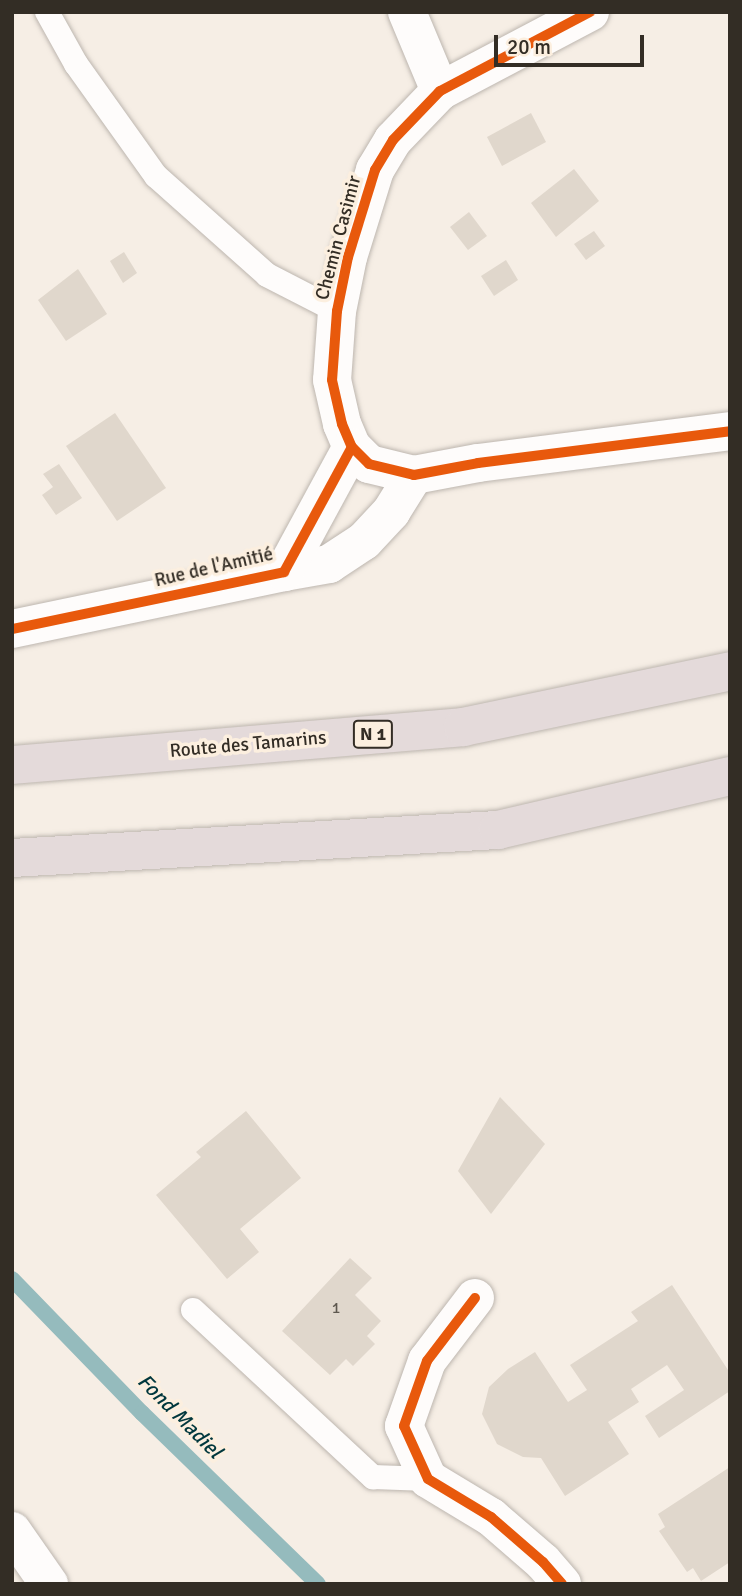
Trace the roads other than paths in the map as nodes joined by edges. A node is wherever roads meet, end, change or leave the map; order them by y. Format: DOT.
graph roads {
  1 [pos="47,12"];
  2 [pos="407,12"];
  3 [pos="590,12"];
  4 [pos="440,91"];
  5 [pos="337,311"];
  6 [pos="730,431"];
  7 [pos="352,447"];
  8 [pos="414,475"];
  9 [pos="284,572"];
  10 [pos="12,629"];
  11 [pos="730,671"];
  12 [pos="12,765"];
  13 [pos="730,776"];
  14 [pos="12,858"];
  15 [pos="475,1298"];
  16 [pos="193,1310"];
  17 [pos="428,1479"];
  18 [pos="12,1531"];
  19 [pos="49,1584"];
  20 [pos="562,1584"];
  1 -- 5 [label="lane"];
  2 -- 4 [label="street"];
  3 -- 4 [label="street, Chemin Casimir"];
  4 -- 5 [label="street, Chemin Casimir"];
  5 -- 7 [label="street, Chemin Casimir"];
  6 -- 8 [label="street"];
  7 -- 8 [label="street"];
  7 -- 9 [label="street, Rue de l'Amitié"];
  8 -- 9 [label="street, Rue de l'Amitié"];
  9 -- 10 [label="street, Rue de l'Amitié"];
  11 -- 12 [label="highway, Route des Tamarins / N 1"];
  13 -- 14 [label="highway"];
  15 -- 17 [label="street"];
  16 -- 17 [label="lane"];
  17 -- 20 [label="street"];
  18 -- 19 [label="street"];
}
